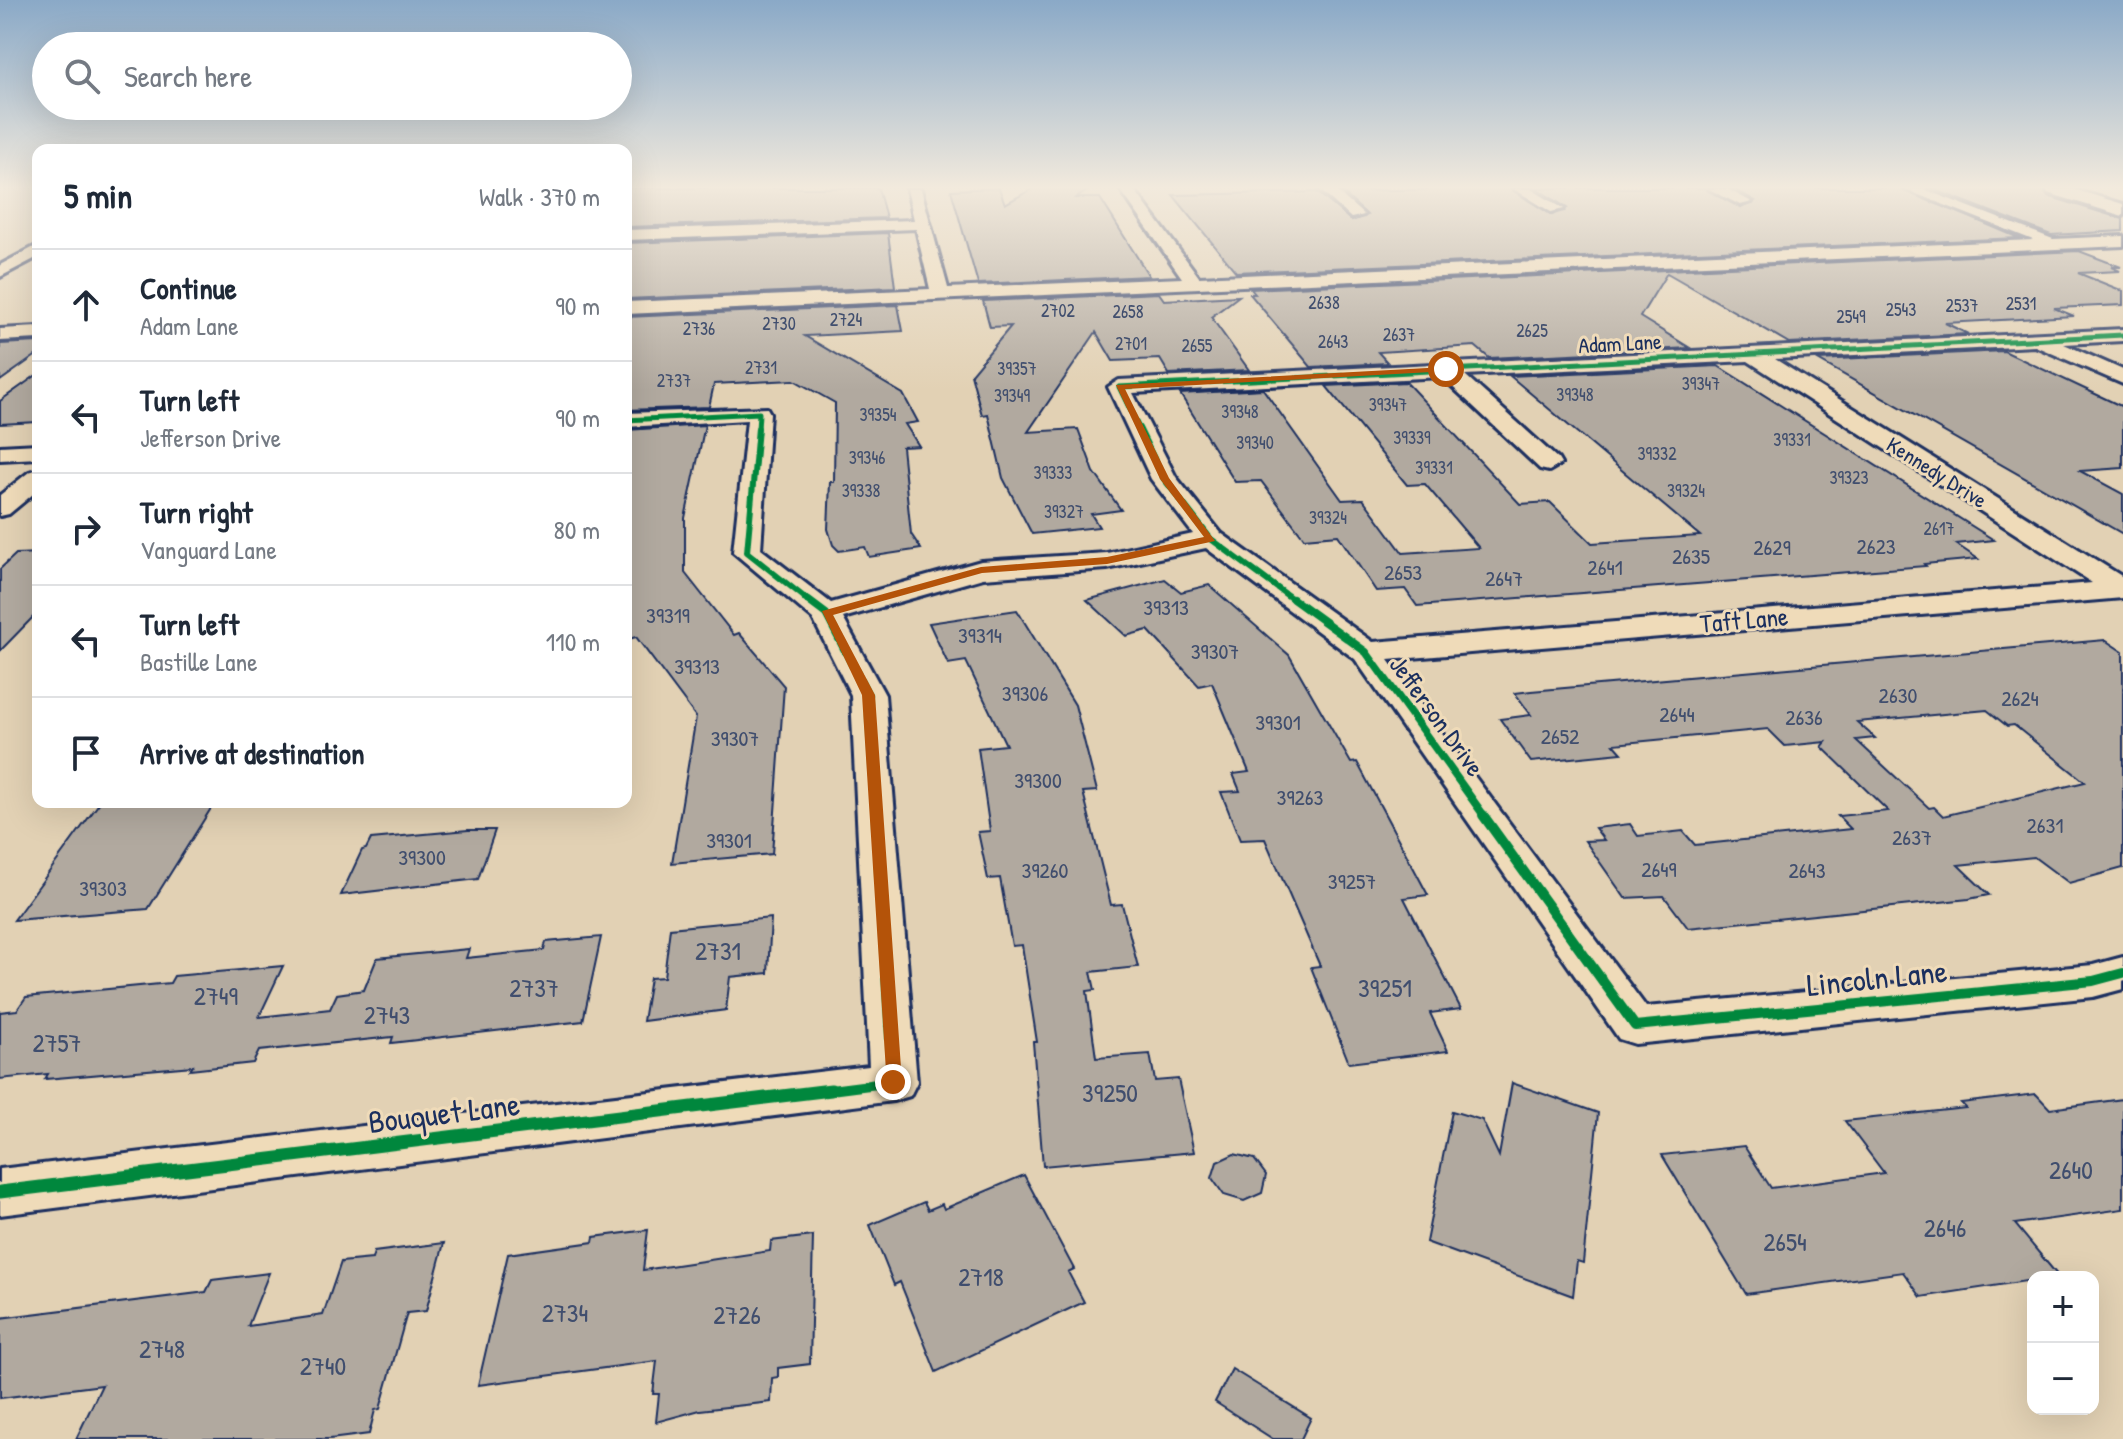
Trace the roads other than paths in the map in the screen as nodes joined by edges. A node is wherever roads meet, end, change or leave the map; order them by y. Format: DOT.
graph roads {
  1 [pos="27,256"];
  2 [pos="930,256"];
  3 [pos="1175,256"];
  4 [pos="1782,256"];
  5 [pos="0,272"];
  6 [pos="1194,282"];
  7 [pos="940,294"];
  8 [pos="632,308"];
  9 [pos="32,333"];
  10 [pos="0,335"];
  11 [pos="2123,335"];
  12 [pos="2037,340"];
  13 [pos="1752,354"];
  14 [pos="1446,369"];
  15 [pos="2123,378"];
  16 [pos="1119,387"];
  17 [pos="632,420"];
  18 [pos="32,451"];
  19 [pos="0,453"];
  20 [pos="1549,464"];
  21 [pos="32,482"];
  22 [pos="0,508"];
  23 [pos="1211,539"];
  24 [pos="2122,589"];
  25 [pos="826,614"];
  26 [pos="1366,652"];
  27 [pos="2123,973"];
  28 [pos="1635,1026"];
  29 [pos="0,1192"];
  1 -- 5 [label="street"];
  2 -- 7 [label="street"];
  3 -- 6 [label="street"];
  4 -- 6 [label="street"];
  6 -- 7 [label="street"];
  7 -- 8 [label="street"];
  9 -- 10 [label="street"];
  11 -- 12 [label="street, Adam Lane"];
  12 -- 13 [label="street, Adam Lane"];
  12 -- 15 [label="street"];
  13 -- 14 [label="street, Adam Lane"];
  13 -- 24 [label="street, Kennedy Drive"];
  14 -- 16 [label="street, Adam Lane"];
  14 -- 20 [label="street"];
  16 -- 23 [label="street, Jefferson Drive"];
  17 -- 25 [label="street"];
  18 -- 19 [label="street"];
  21 -- 22 [label="street"];
  23 -- 25 [label="street"];
  23 -- 26 [label="street, Jefferson Drive"];
  24 -- 26 [label="street, Taft Lane"];
  25 -- 29 [label="street, Bouquet Lane"];
  26 -- 28 [label="street, Jefferson Drive"];
  27 -- 28 [label="street, Lincoln Lane"];
}
